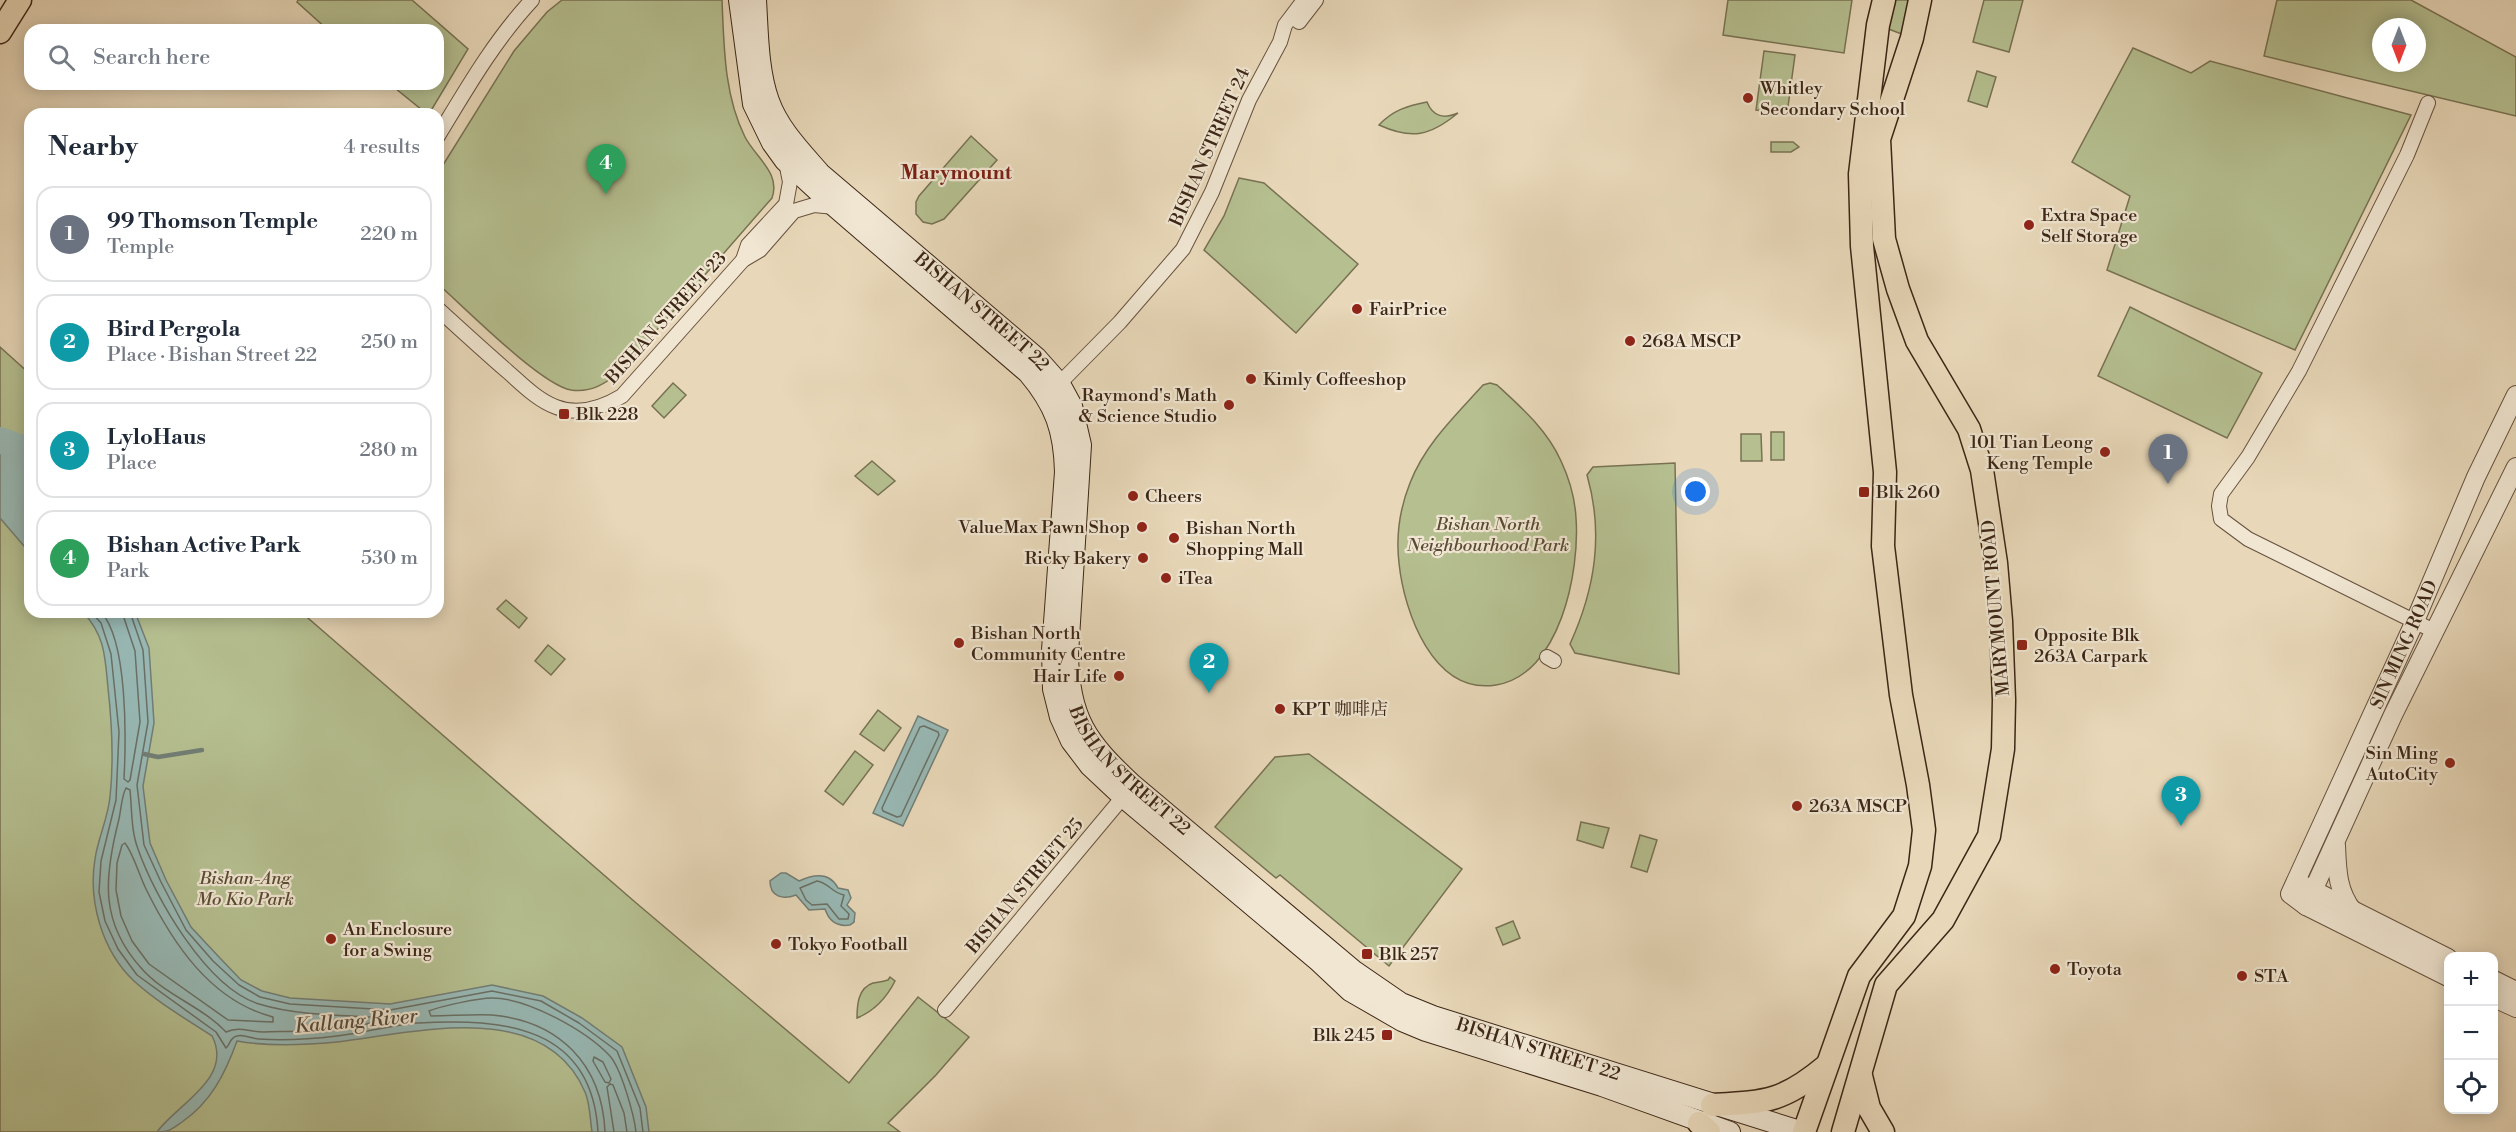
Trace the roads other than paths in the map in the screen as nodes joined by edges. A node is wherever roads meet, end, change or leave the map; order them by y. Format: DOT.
graph roads {
  1 [pos="20,0"];
  2 [pos="532,0"];
  3 [pos="739,0"];
  4 [pos="756,0"];
  5 [pos="1304,0"];
  6 [pos="1316,0"];
  7 [pos="1884,0"];
  8 [pos="1920,0"];
  9 [pos="0,32"];
  10 [pos="1280,42"];
  11 [pos="2428,103"];
  12 [pos="444,126"];
  13 [pos="785,161"];
  14 [pos="835,207"];
  15 [pos="743,260"];
  16 [pos="444,314"];
  17 [pos="1054,390"];
  18 [pos="2516,395"];
  19 [pos="2516,467"];
  20 [pos="2415,621"];
  21 [pos="2434,631"];
  22 [pos="1128,791"];
  23 [pos="2336,840"];
  24 [pos="2310,898"];
  25 [pos="2353,911"];
  26 [pos="2444,956"];
  27 [pos="2444,974"];
  28 [pos="2498,982"];
  29 [pos="2516,991"];
  30 [pos="2498,1000"];
  31 [pos="2516,1008"];
  32 [pos="945,1010"];
  33 [pos="1826,1066"];
  34 [pos="1860,1074"];
  35 [pos="1707,1120"];
  36 [pos="1730,1132"];
  37 [pos="1803,1132"];
  38 [pos="1843,1132"];
  39 [pos="1883,1132"];
  1 -- 9 [label="main road"];
  2 -- 12 [label="street"];
  3 -- 13 [label="main road, BISHAN STREET 22"];
  4 -- 17 [label="main road, BISHAN STREET 22"];
  5 -- 10 [label="street, BISHAN STREET 24"];
  6 -- 10 [label="street, BISHAN STREET 24"];
  7 -- 33 [label="main road"];
  8 -- 34 [label="main road, MARYMOUNT ROAD"];
  10 -- 17 [label="street, BISHAN STREET 24"];
  11 -- 20 [label="street"];
  13 -- 14 [label="main road, BISHAN STREET 22"];
  13 -- 15 [label="street, BISHAN STREET 23"];
  14 -- 15 [label="street, BISHAN STREET 23"];
  14 -- 17 [label="main road, BISHAN STREET 22"];
  15 -- 16 [label="street, BISHAN STREET 23"];
  17 -- 22 [label="main road, BISHAN STREET 22"];
  18 -- 20 [label="street, SIN MING ROAD"];
  19 -- 21 [label="street, SIN MING ROAD"];
  20 -- 21 [label="street"];
  20 -- 24 [label="street, SIN MING ROAD"];
  21 -- 23 [label="street, SIN MING ROAD"];
  22 -- 32 [label="street, BISHAN STREET 25"];
  22 -- 35 [label="main road, BISHAN STREET 22"];
  23 -- 24 [label="street, SIN MING ROAD"];
  23 -- 25 [label="street"];
  24 -- 25 [label="street"];
  24 -- 27 [label="street"];
  25 -- 26 [label="street"];
  28 -- 29 [label="street"];
  30 -- 31 [label="street"];
  33 -- 35 [label="main road"];
  33 -- 37 [label="main road"];
  34 -- 38 [label="main road, MARYMOUNT ROAD"];
  34 -- 39 [label="main road"];
  35 -- 36 [label="main road, BISHAN STREET 22"];
  35 -- 37 [label="main road, BISHAN STREET 22"];
}
